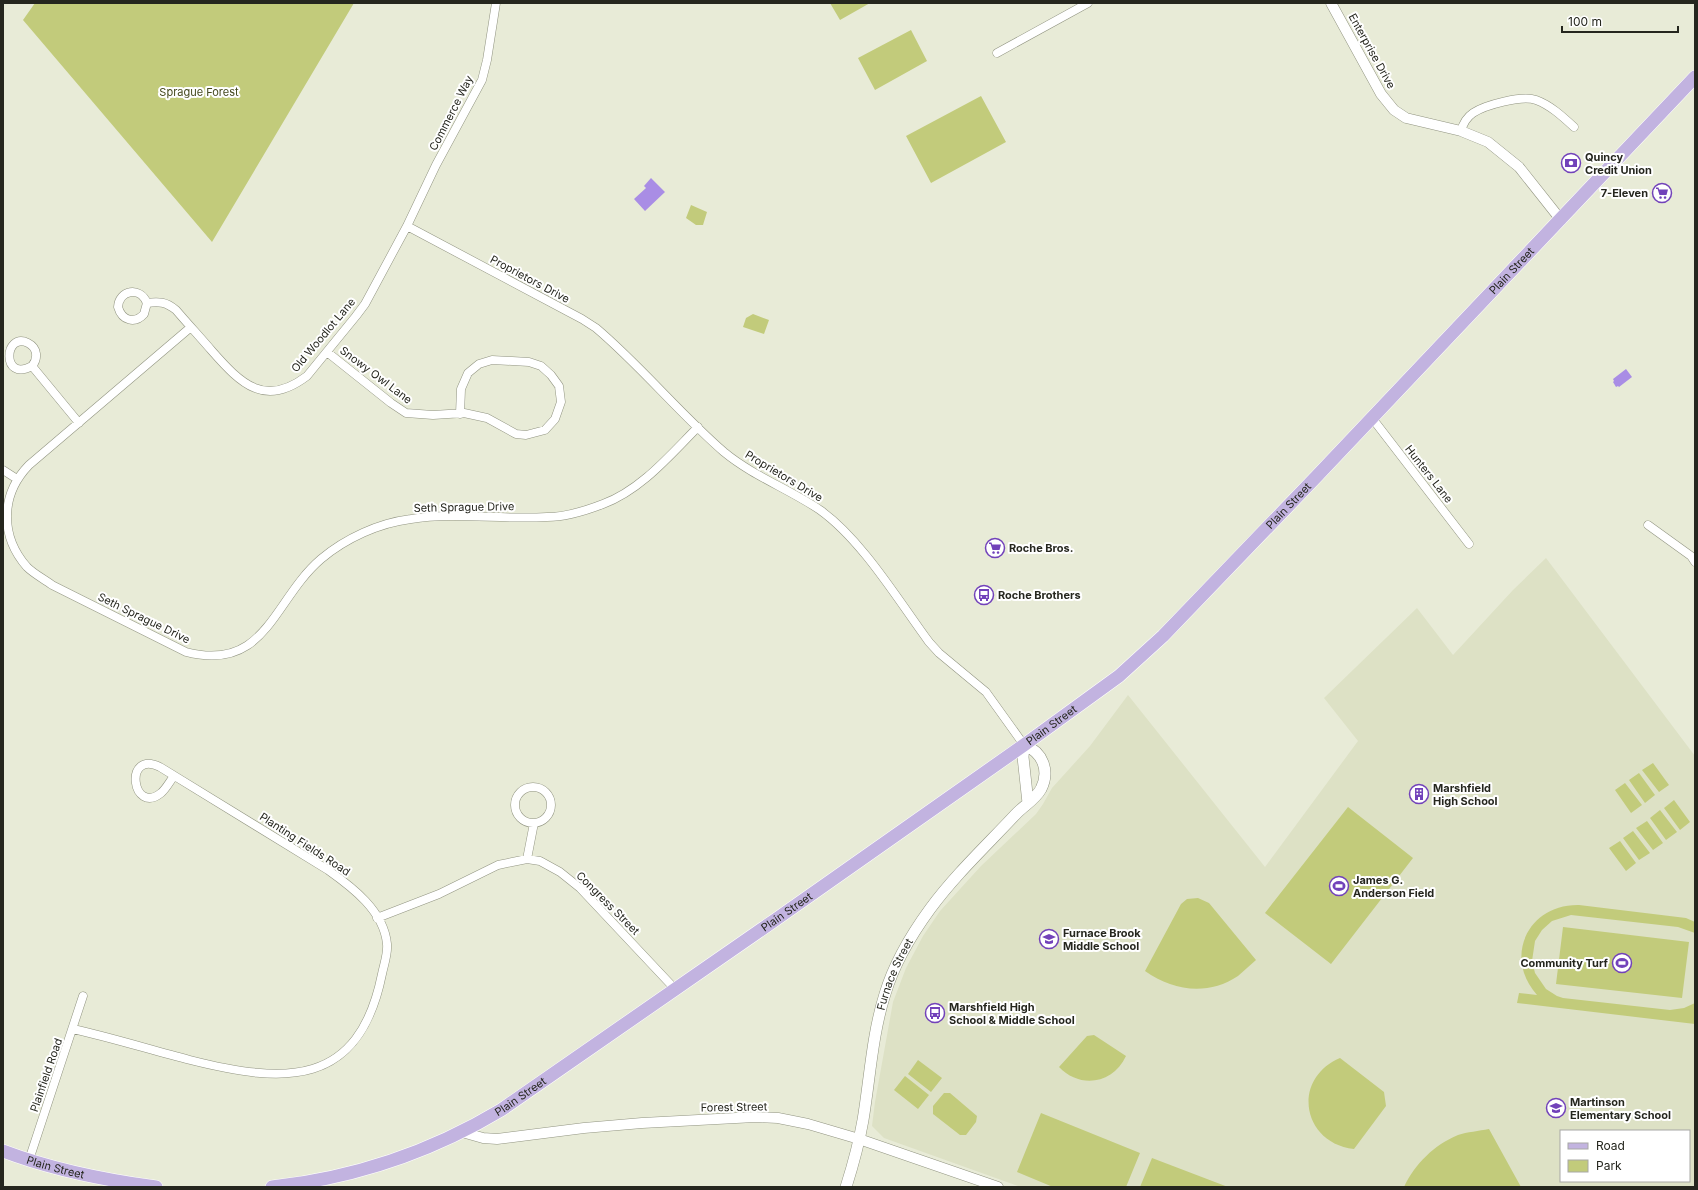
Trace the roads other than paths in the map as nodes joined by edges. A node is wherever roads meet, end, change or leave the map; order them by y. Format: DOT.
graph roads {
  1 [pos="496,3"];
  2 [pos="1088,3"];
  3 [pos="1331,3"];
  4 [pos="997,53"];
  5 [pos="1695,77"];
  6 [pos="1574,127"];
  7 [pos="1461,131"];
  8 [pos="1561,220"];
  9 [pos="407,226"];
  10 [pos="146,303"];
  11 [pos="191,327"];
  12 [pos="327,352"];
  13 [pos="32,366"];
  14 [pos="460,414"];
  15 [pos="1372,418"];
  16 [pos="79,422"];
  17 [pos="698,427"];
  18 [pos="3,470"];
  19 [pos="17,479"];
  20 [pos="1648,524"];
  21 [pos="1469,544"];
  22 [pos="1693,559"];
  23 [pos="1024,745"];
  24 [pos="174,776"];
  25 [pos="1028,803"];
  26 [pos="534,823"];
  27 [pos="527,859"];
  28 [pos="377,918"];
  29 [pos="675,989"];
  30 [pos="83,996"];
  31 [pos="73,1029"];
  32 [pos="462,1132"];
  33 [pos="859,1139"];
  34 [pos="3,1151"];
  35 [pos="29,1160"];
  36 [pos="332,1182"];
  37 [pos="156,1187"];
  38 [pos="272,1187"];
  39 [pos="846,1187"];
  40 [pos="998,1187"];
  1 -- 9 [label="street, Commerce Way"];
  2 -- 4 [label="street"];
  3 -- 7 [label="street, Enterprise Drive"];
  5 -- 8 [label="main road, Plain Street"];
  6 -- 7 [label="street"];
  7 -- 8 [label="street, Enterprise Drive"];
  8 -- 15 [label="main road, Plain Street"];
  9 -- 12 [label="street, Old Woodlot Lane"];
  9 -- 17 [label="street, Proprietors Drive"];
  10 -- 11 [label="street, Old Woodlot Lane"];
  11 -- 12 [label="street, Old Woodlot Lane"];
  11 -- 16 [label="street, Seth Sprague Drive"];
  12 -- 14 [label="street, Snowy Owl Lane"];
  13 -- 16 [label="street"];
  14 -- 14 [label="street, Snowy Owl Lane"];
  15 -- 21 [label="street, Hunters Lane"];
  15 -- 23 [label="main road, Plain Street"];
  16 -- 19 [label="street, Seth Sprague Drive"];
  17 -- 19 [label="street, Seth Sprague Drive"];
  17 -- 23 [label="street, Proprietors Drive"];
  18 -- 19 [label="street"];
  20 -- 22 [label="street"];
  23 -- 25 [label="main road"];
  23 -- 25 [label="main road, Furnace Street"];
  23 -- 29 [label="main road, Plain Street"];
  24 -- 24 [label="street, Planting Fields Road"];
  24 -- 28 [label="street, Planting Fields Road"];
  25 -- 33 [label="main road, Furnace Street"];
  26 -- 26 [label="street"];
  26 -- 27 [label="street"];
  27 -- 28 [label="street, Congress Street"];
  27 -- 29 [label="street, Congress Street"];
  28 -- 31 [label="street, Planting Fields Road"];
  29 -- 32 [label="main road, Plain Street"];
  30 -- 31 [label="street, Plainfield Road"];
  31 -- 35 [label="street, Plainfield Road"];
  32 -- 33 [label="street, Forest Street"];
  32 -- 36 [label="main road, Plain Street"];
  33 -- 39 [label="main road, Furnace Street"];
  33 -- 40 [label="street, Forest Street"];
  34 -- 35 [label="main road, Plain Street"];
  35 -- 37 [label="main road, Plain Street"];
  36 -- 38 [label="main road, Plain Street"];
}
